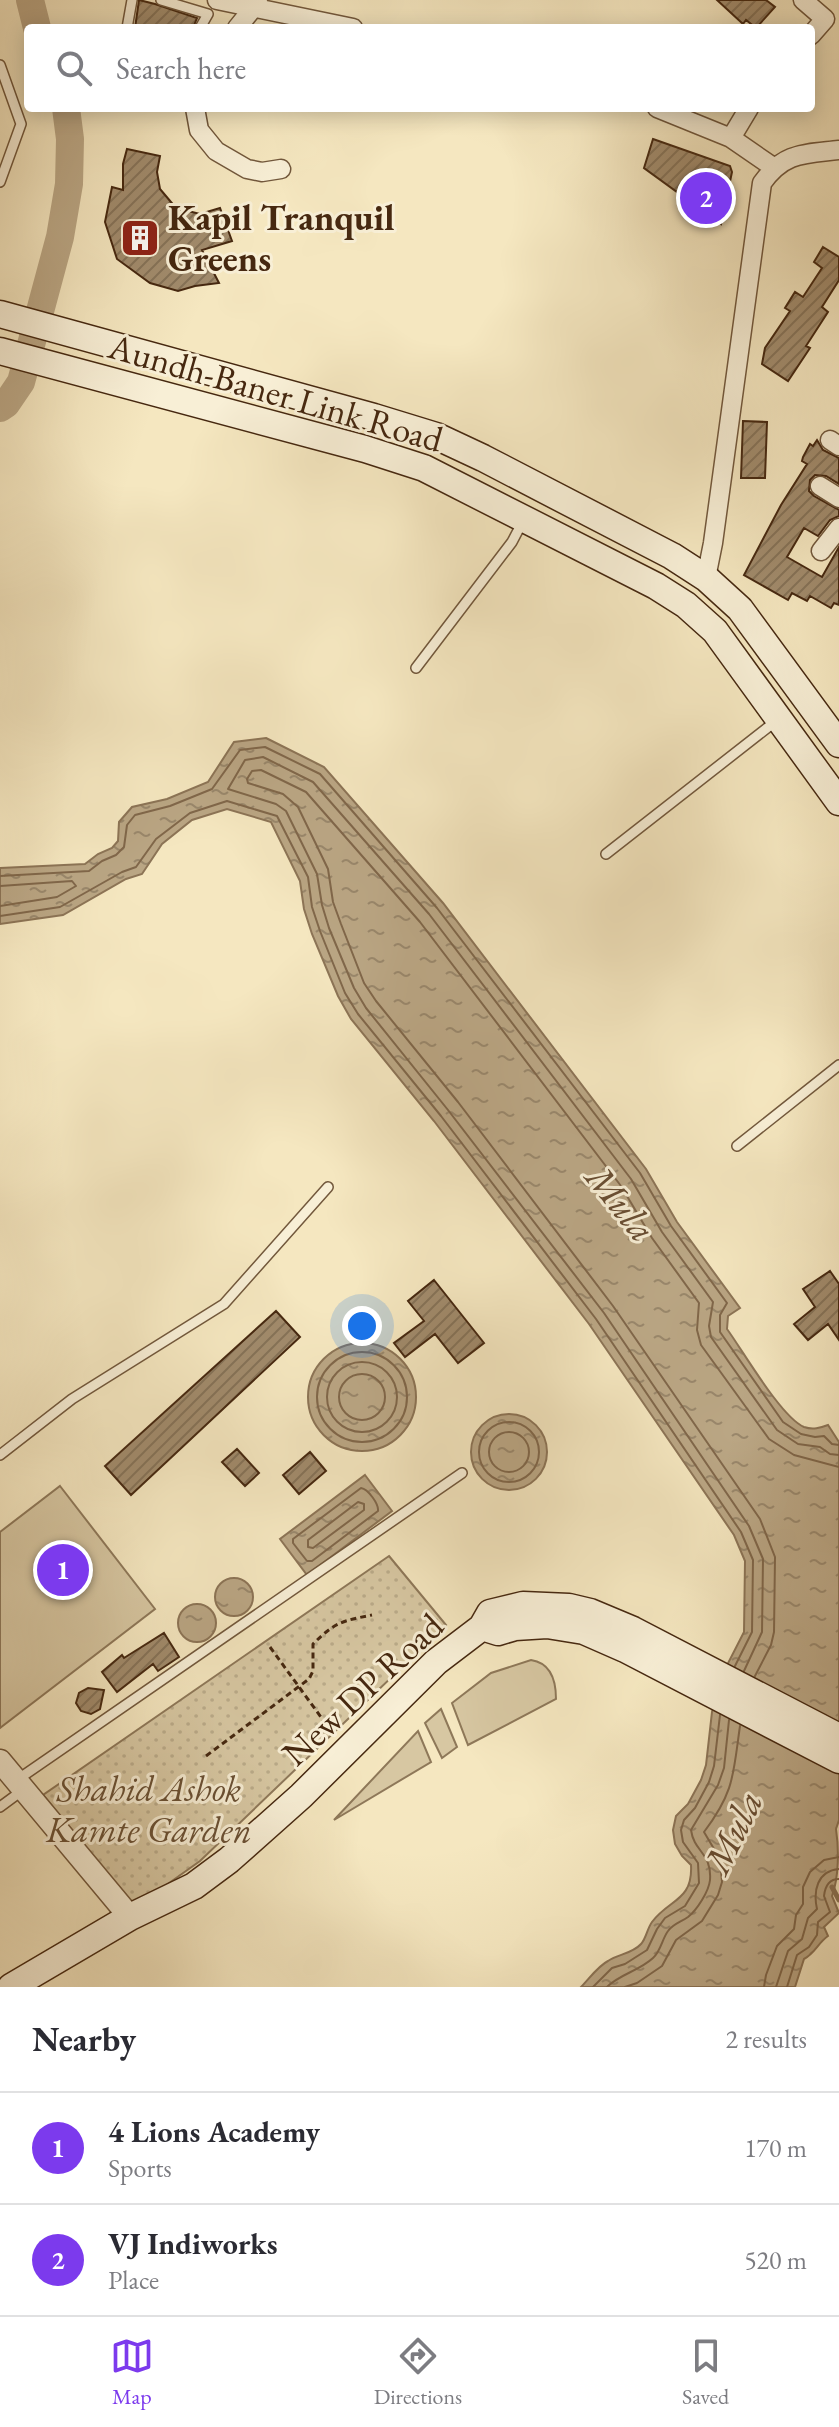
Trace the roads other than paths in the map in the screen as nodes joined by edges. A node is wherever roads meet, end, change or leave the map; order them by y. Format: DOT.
graph roads {
  1 [pos="132,0"];
  2 [pos="161,0"];
  3 [pos="217,0"];
  4 [pos="803,0"];
  5 [pos="257,4"];
  6 [pos="128,24"];
  7 [pos="202,24"];
  8 [pos="240,24"];
  9 [pos="337,24"];
  10 [pos="815,30"];
  11 [pos="0,65"];
  12 [pos="196,112"];
  13 [pos="667,112"];
  14 [pos="747,112"];
  15 [pos="731,138"];
  16 [pos="839,150"];
  17 [pos="773,167"];
  18 [pos="281,169"];
  19 [pos="0,182"];
  20 [pos="0,314"];
  21 [pos="0,351"];
  22 [pos="820,486"];
  23 [pos="839,498"];
  24 [pos="525,518"];
  25 [pos="839,528"];
  26 [pos="821,551"];
  27 [pos="706,578"];
  28 [pos="686,605"];
  29 [pos="416,668"];
  30 [pos="778,719"];
  31 [pos="839,744"];
  32 [pos="839,802"];
  33 [pos="606,854"];
  34 [pos="839,1065"];
  35 [pos="737,1146"];
  36 [pos="328,1187"];
  37 [pos="0,1455"];
  38 [pos="462,1473"];
  39 [pos="629,1639"];
  40 [pos="839,1737"];
  41 [pos="839,1760"];
  42 [pos="0,1761"];
  43 [pos="20,1785"];
  44 [pos="0,1807"];
  45 [pos="130,1917"];
  46 [pos="11,1987"];
  1 -- 6 [label="lane"];
  2 -- 7 [label="lane"];
  3 -- 5 [label="street"];
  4 -- 10 [label="street"];
  5 -- 8 [label="street"];
  5 -- 9 [label="street"];
  11 -- 19 [label="lane"];
  12 -- 18 [label="street"];
  13 -- 15 [label="street"];
  14 -- 15 [label="street"];
  15 -- 17 [label="street"];
  16 -- 17 [label="street"];
  17 -- 27 [label="street"];
  20 -- 27 [label="main road, Aundh-Baner Link Road"];
  21 -- 24 [label="main road, Aundh-Baner Link Road"];
  22 -- 23 [label="street"];
  24 -- 28 [label="main road, Aundh-Baner Link Road"];
  24 -- 29 [label="lane"];
  25 -- 26 [label="street"];
  27 -- 28 [label="main road"];
  27 -- 31 [label="main road, Aundh-Baner Link Road"];
  28 -- 30 [label="main road, Aundh-Baner Link Road"];
  30 -- 32 [label="main road, Aundh-Baner Link Road"];
  30 -- 33 [label="lane"];
  34 -- 35 [label="lane"];
  36 -- 37 [label="lane"];
  38 -- 43 [label="lane"];
  39 -- 40 [label="main road"];
  39 -- 41 [label="main road"];
  39 -- 45 [label="main road, New DP Road"];
  42 -- 43 [label="street"];
  43 -- 44 [label="lane"];
  43 -- 45 [label="street"];
  45 -- 46 [label="main road, New DP Road"];
}
